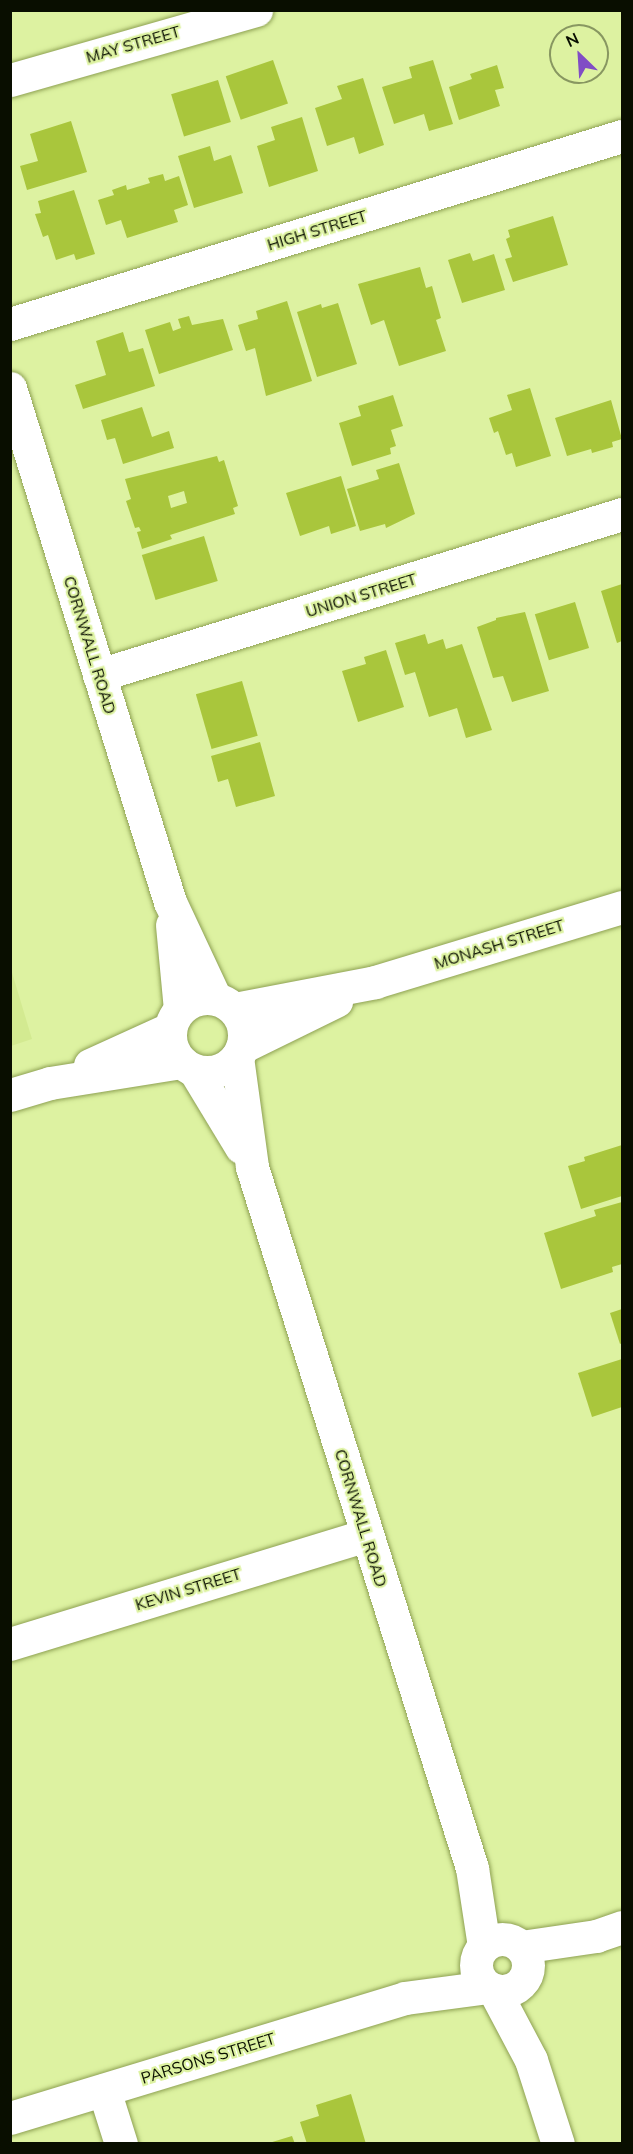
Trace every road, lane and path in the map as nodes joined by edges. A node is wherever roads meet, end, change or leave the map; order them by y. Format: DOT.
graph roads {
  1 [pos="256,10"];
  2 [pos="10,80"];
  3 [pos="622,136"];
  4 [pos="10,324"];
  5 [pos="10,388"];
  6 [pos="622,514"];
  7 [pos="99,675"];
  8 [pos="171,902"];
  9 [pos="622,907"];
  10 [pos="375,982"];
  11 [pos="224,1004"];
  12 [pos="175,1019"];
  13 [pos="240,1052"];
  14 [pos="188,1067"];
  15 [pos="50,1083"];
  16 [pos="10,1095"];
  17 [pos="252,1167"];
  18 [pos="366,1535"];
  19 [pos="10,1644"];
  20 [pos="609,1932"];
  21 [pos="503,1965"];
  22 [pos="104,2090"];
  23 [pos="10,2118"];
  24 [pos="121,2144"];
  25 [pos="558,2144"];
  1 -- 2 [label="street, MAY STREET"];
  3 -- 4 [label="street, HIGH STREET"];
  5 -- 7 [label="street, CORNWALL ROAD"];
  6 -- 7 [label="street, UNION STREET"];
  7 -- 8 [label="street, CORNWALL ROAD"];
  8 -- 11 [label="street, CORNWALL ROAD"];
  8 -- 12 [label="street, CORNWALL ROAD"];
  9 -- 10 [label="street, MONASH STREET"];
  10 -- 11 [label="street, MONASH STREET"];
  10 -- 13 [label="street, MONASH STREET"];
  11 -- 12 [label="street"];
  11 -- 13 [label="street"];
  12 -- 14 [label="street"];
  12 -- 15 [label="street"];
  13 -- 14 [label="street"];
  13 -- 17 [label="street, CORNWALL ROAD"];
  14 -- 15 [label="street"];
  14 -- 17 [label="street, CORNWALL ROAD"];
  15 -- 16 [label="street"];
  17 -- 18 [label="street, CORNWALL ROAD"];
  18 -- 19 [label="street, KEVIN STREET"];
  18 -- 21 [label="street, CORNWALL ROAD"];
  20 -- 21 [label="street, PARSONS STREET"];
  21 -- 22 [label="street, PARSONS STREET"];
  21 -- 25 [label="street, CORNWALL ROAD"];
  22 -- 23 [label="street, PARSONS STREET"];
  22 -- 24 [label="street"];
}
